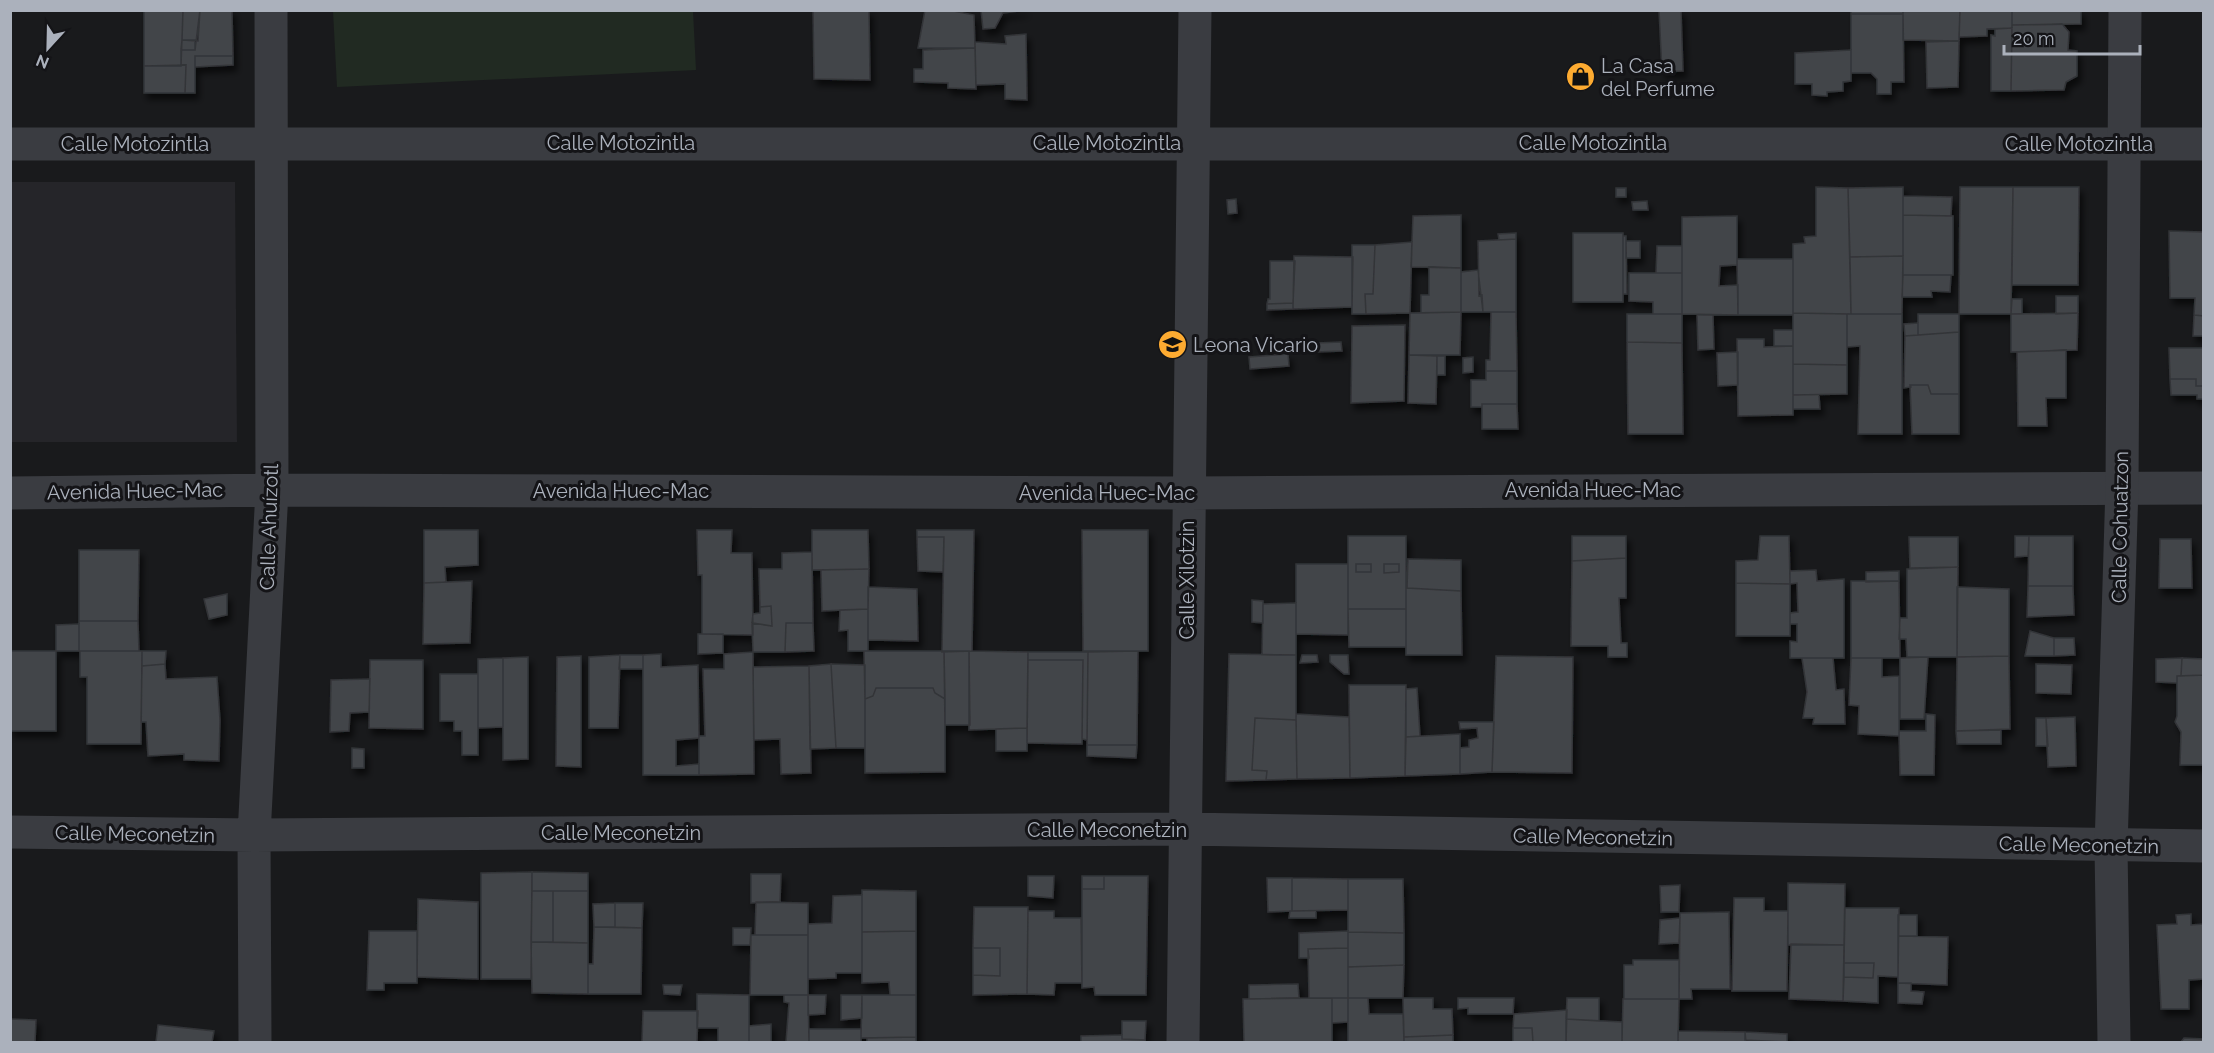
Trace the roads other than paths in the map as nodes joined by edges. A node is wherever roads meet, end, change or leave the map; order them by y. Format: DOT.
graph roads {
  1 [pos="271,10"];
  2 [pos="1194,10"];
  3 [pos="2125,10"];
  4 [pos="1193,142"];
  5 [pos="10,144"];
  6 [pos="271,144"];
  7 [pos="2126,144"];
  8 [pos="2204,144"];
  9 [pos="2122,486"];
  10 [pos="2204,488"];
  11 [pos="272,490"];
  12 [pos="10,493"];
  13 [pos="1188,493"];
  14 [pos="1185,830"];
  15 [pos="10,832"];
  16 [pos="254,835"];
  17 [pos="2204,846"];
  18 [pos="2111,847"];
  19 [pos="255,1042"];
  20 [pos="1183,1042"];
  21 [pos="2114,1042"];
  1 -- 6 [label="street, Calle Ahuízotl"];
  2 -- 4 [label="street, Calle Xilotzin"];
  3 -- 7 [label="street, Calle Cohuatzon"];
  4 -- 6 [label="street, Calle Motozintla"];
  4 -- 7 [label="street, Calle Motozintla"];
  4 -- 13 [label="street, Calle Xilotzin"];
  5 -- 6 [label="street, Calle Motozintla"];
  6 -- 11 [label="street, Calle Ahuízotl"];
  7 -- 8 [label="street, Calle Motozintla"];
  7 -- 9 [label="street, Calle Cohuatzon"];
  9 -- 10 [label="street, Avenida Huec-Mac"];
  9 -- 13 [label="street, Avenida Huec-Mac"];
  9 -- 18 [label="street, Calle Cohuatzon"];
  11 -- 12 [label="street, Avenida Huec-Mac"];
  11 -- 13 [label="street, Avenida Huec-Mac"];
  11 -- 16 [label="street, Calle Ahuízotl"];
  13 -- 14 [label="street, Calle Xilotzin"];
  14 -- 16 [label="street, Calle Meconetzin"];
  14 -- 18 [label="street, Calle Meconetzin"];
  14 -- 20 [label="street, Calle Xilotzin"];
  15 -- 16 [label="street, Calle Meconetzin"];
  16 -- 19 [label="street, Calle Ahuízotl"];
  17 -- 18 [label="street, Calle Meconetzin"];
  18 -- 21 [label="street, Calle Cohuatzon"];
}
